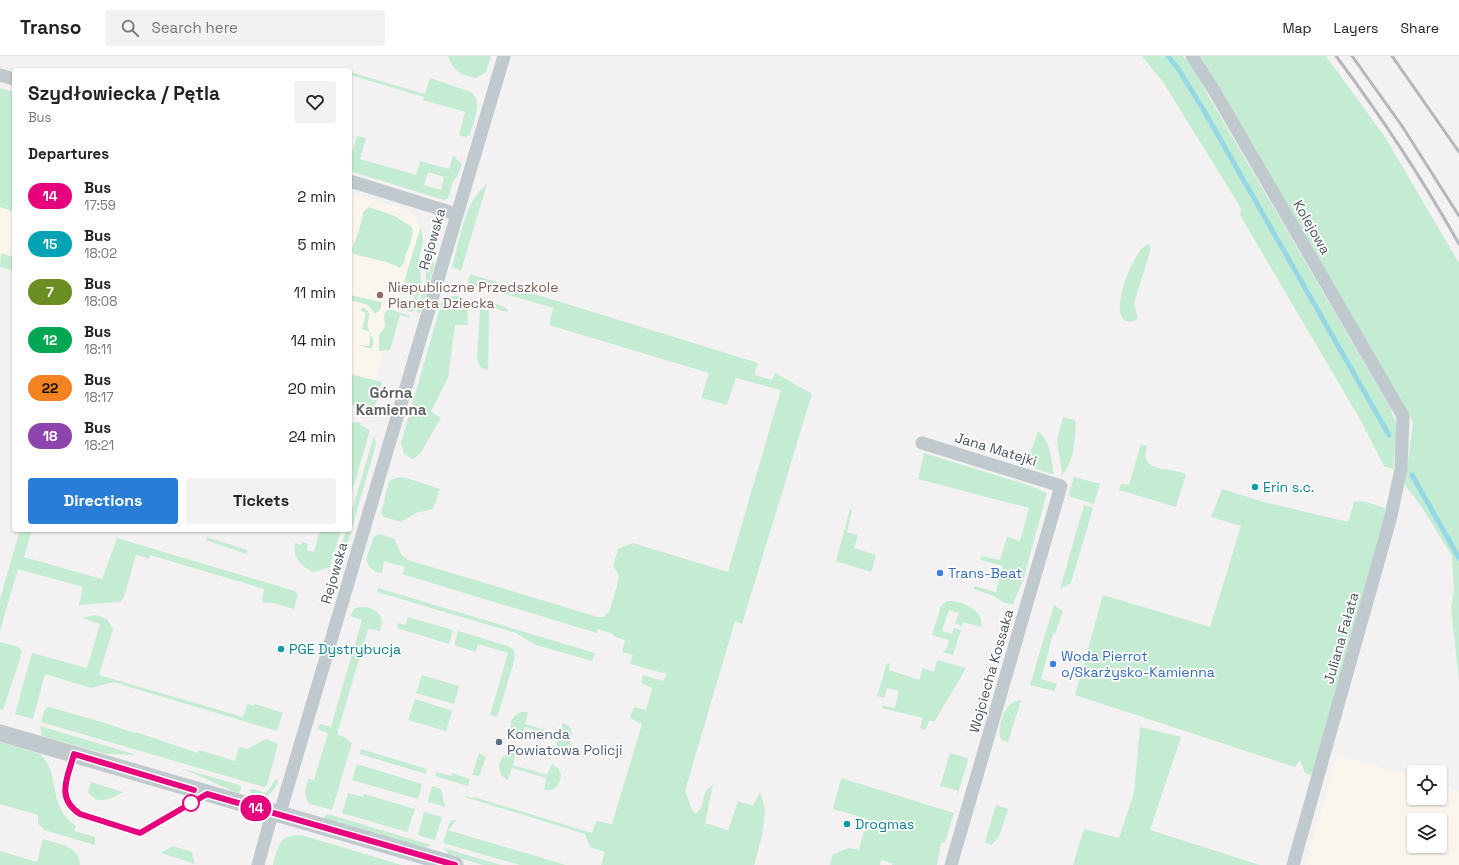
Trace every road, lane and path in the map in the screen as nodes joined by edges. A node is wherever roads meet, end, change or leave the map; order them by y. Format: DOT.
graph roads {
  1 [pos="504,56"];
  2 [pos="1192,56"];
  3 [pos="0,75"];
  4 [pos="12,78"];
  5 [pos="352,182"];
  6 [pos="456,214"];
  7 [pos="1403,416"];
  8 [pos="922,443"];
  9 [pos="1061,486"];
  10 [pos="0,733"];
  11 [pos="276,814"];
  12 [pos="258,865"];
  13 [pos="455,865"];
  14 [pos="951,865"];
  15 [pos="1293,865"];
  1 -- 6 [label="street, Rejowska"];
  2 -- 7 [label="street, Kolejowa"];
  3 -- 4 [label="street"];
  5 -- 6 [label="street"];
  6 -- 11 [label="street, Rejowska"];
  7 -- 15 [label="street, Juliana Fałata"];
  8 -- 9 [label="street, Jana Matejki"];
  9 -- 14 [label="street, Wojciecha Kossaka"];
  10 -- 11 [label="street"];
  11 -- 12 [label="street, Rejowska"];
  11 -- 13 [label="street"];
}
